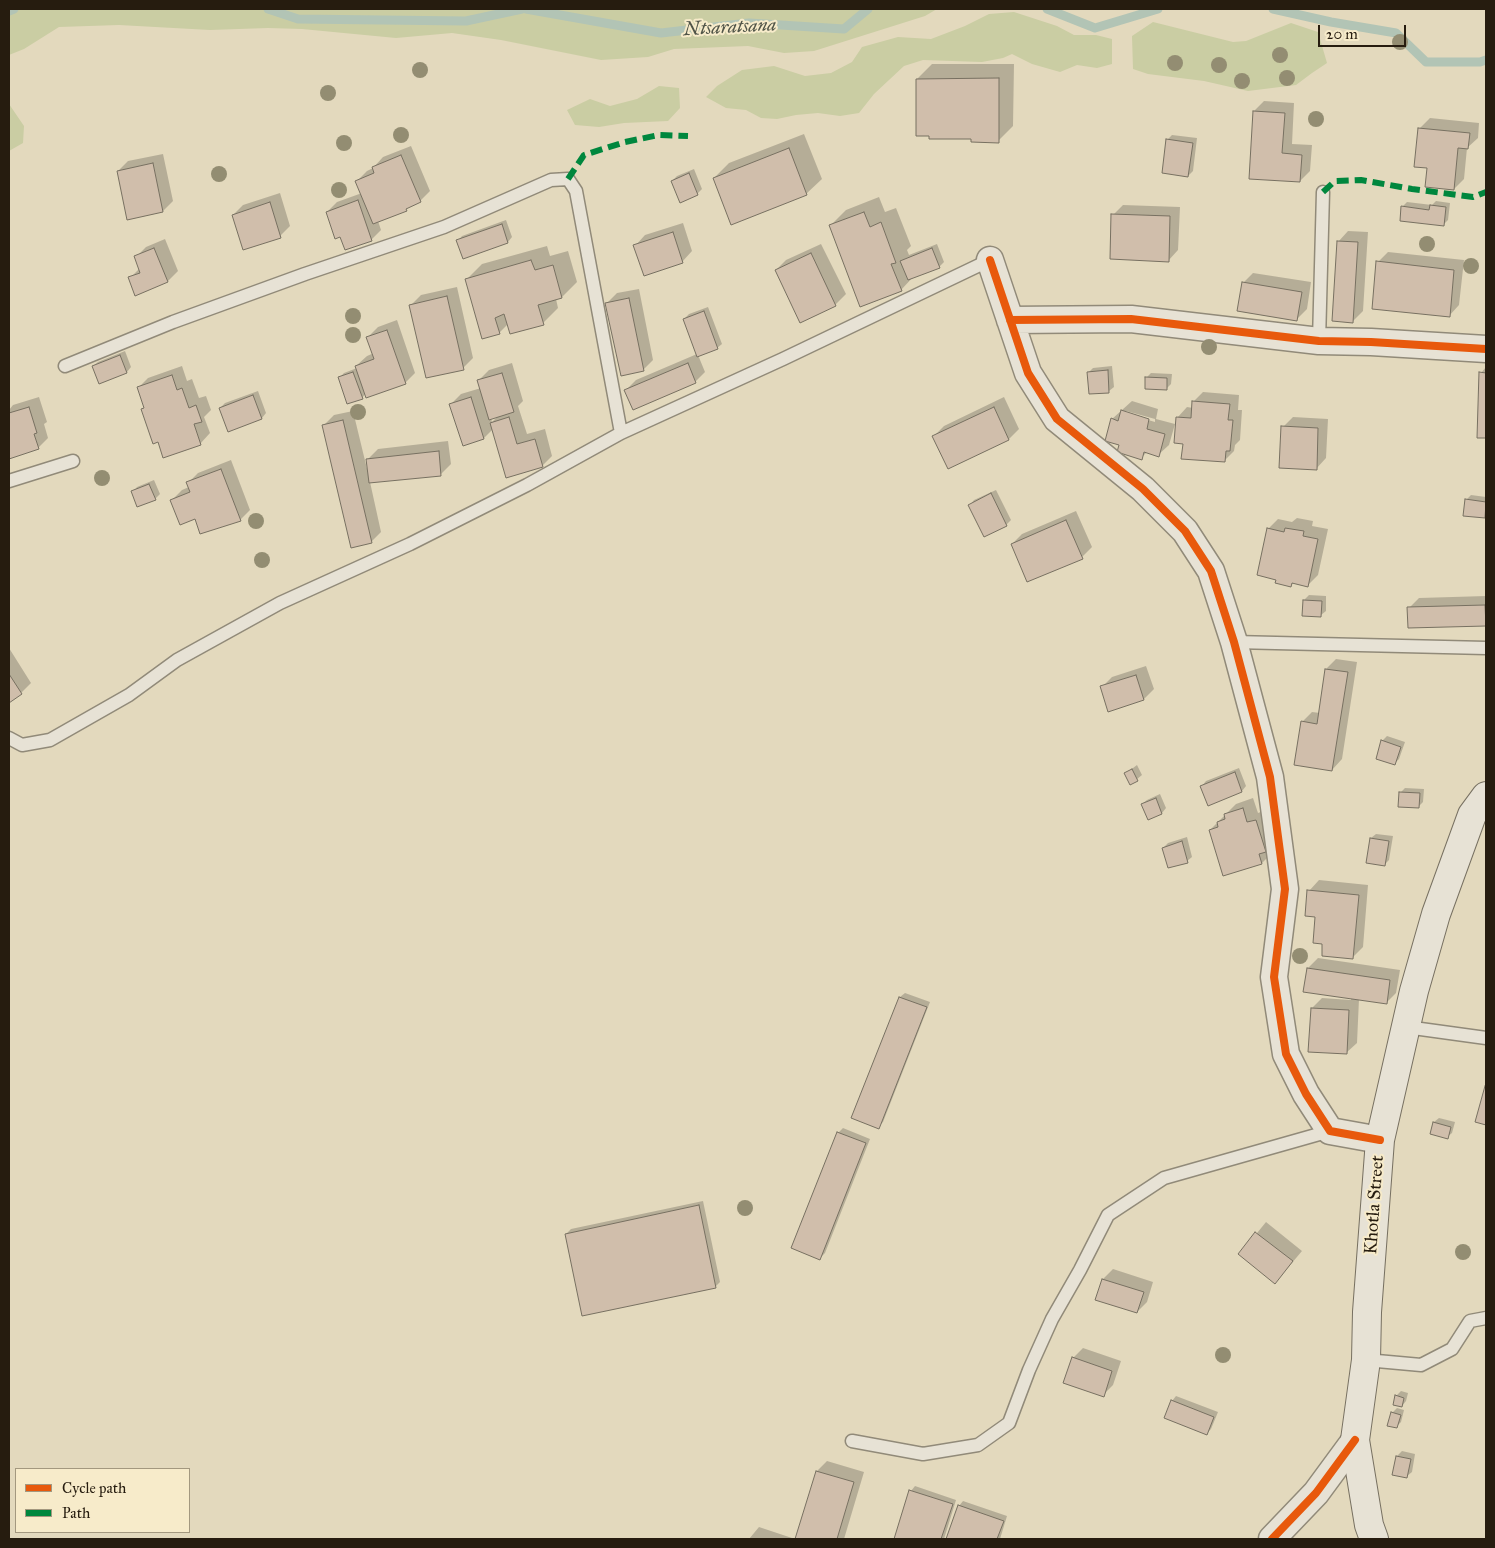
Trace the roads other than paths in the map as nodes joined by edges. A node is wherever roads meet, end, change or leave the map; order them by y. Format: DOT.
graph roads {
  1 [pos="1323,192"];
  2 [pos="990,260"];
  3 [pos="1010,320"];
  4 [pos="1319,341"];
  5 [pos="1486,349"];
  6 [pos="65,366"];
  7 [pos="621,433"];
  8 [pos="73,460"];
  9 [pos="9,481"];
  10 [pos="1234,642"];
  11 [pos="1486,648"];
  12 [pos="9,738"];
  13 [pos="1482,809"];
  14 [pos="1406,1027"];
  15 [pos="1486,1038"];
  16 [pos="1330,1131"];
  17 [pos="1380,1140"];
  18 [pos="1486,1318"];
  19 [pos="1366,1360"];
  20 [pos="1355,1440"];
  21 [pos="852,1441"];
  22 [pos="1272,1539"];
  23 [pos="1374,1539"];
  1 -- 4 [label="lane"];
  2 -- 3 [label="street"];
  2 -- 7 [label="lane"];
  3 -- 4 [label="street"];
  3 -- 10 [label="street"];
  4 -- 5 [label="street"];
  6 -- 7 [label="lane"];
  7 -- 12 [label="lane"];
  8 -- 9 [label="lane"];
  10 -- 11 [label="lane"];
  10 -- 16 [label="street"];
  13 -- 14 [label="street, Khotla Street"];
  14 -- 15 [label="lane"];
  14 -- 17 [label="street, Khotla Street"];
  16 -- 17 [label="street"];
  16 -- 21 [label="lane"];
  17 -- 19 [label="street, Khotla Street"];
  18 -- 19 [label="lane"];
  19 -- 20 [label="street, Khotla Street"];
  20 -- 22 [label="street"];
  20 -- 23 [label="street, Khotla Street"];
}
